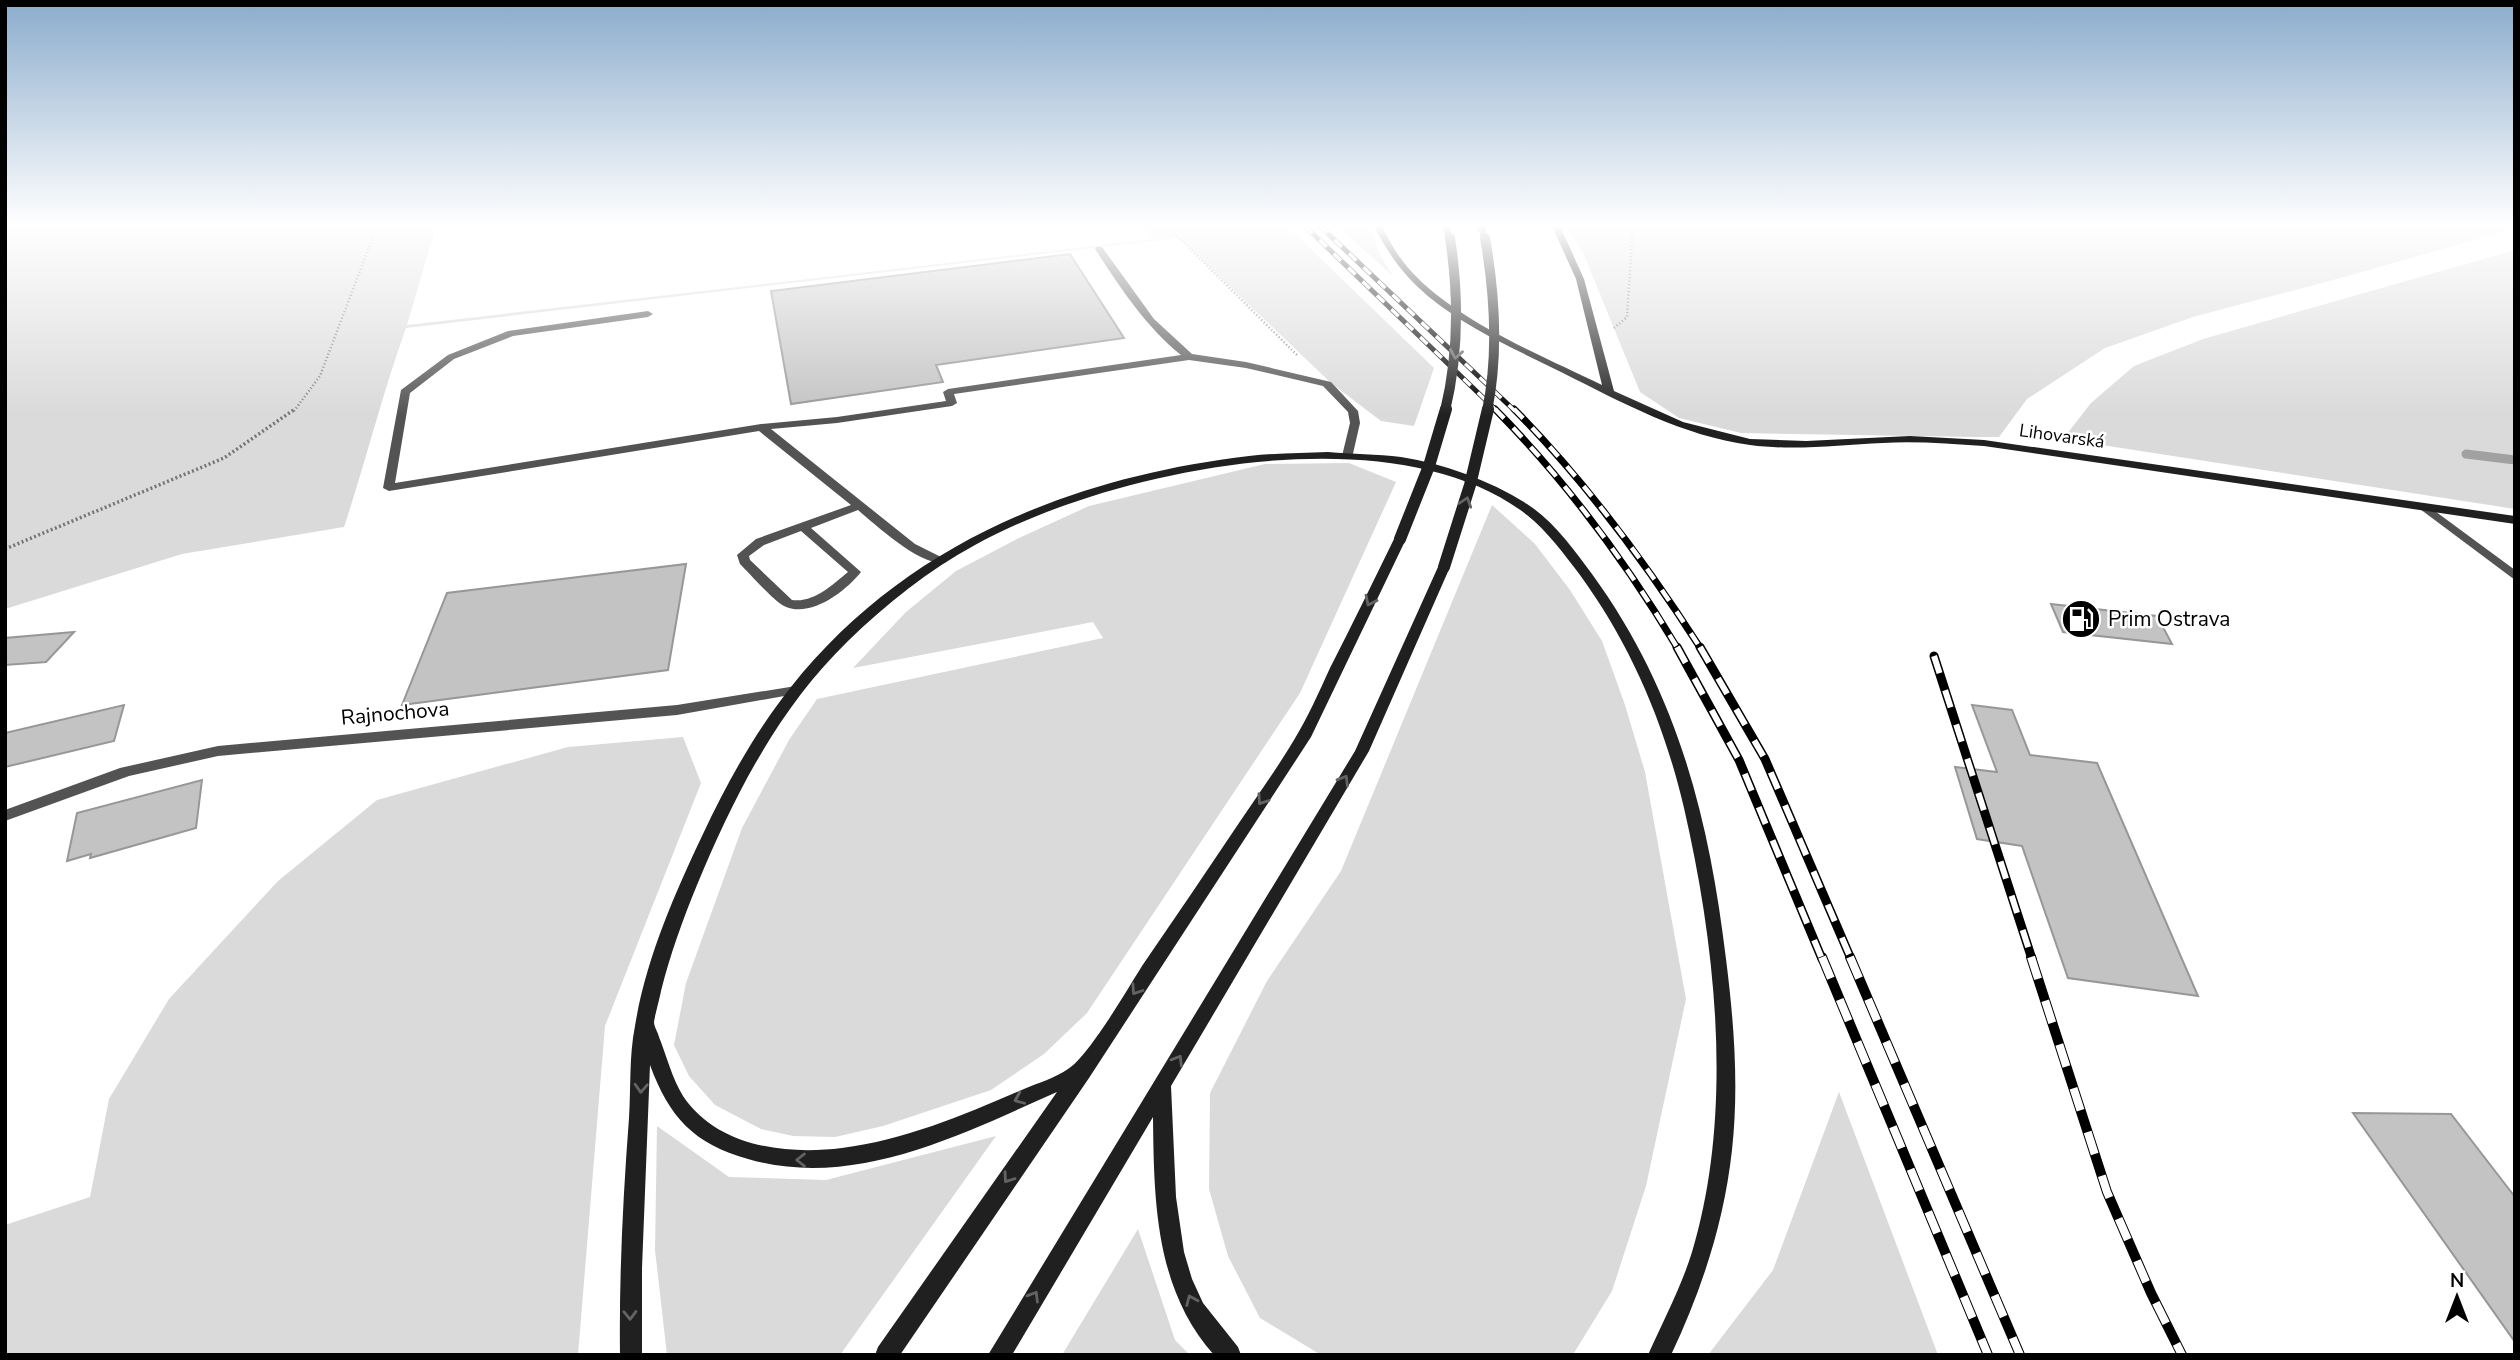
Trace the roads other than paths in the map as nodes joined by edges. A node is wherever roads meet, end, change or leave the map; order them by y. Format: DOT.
graph roads {
  1 [pos="1128,289"];
  2 [pos="1431,289"];
  3 [pos="1458,289"];
  4 [pos="1495,289"];
  5 [pos="1583,289"];
  6 [pos="648,314"];
  7 [pos="1189,357"];
  8 [pos="1609,393"];
  9 [pos="761,427"];
  10 [pos="1348,456"];
  11 [pos="859,506"];
  12 [pos="2424,507"];
  13 [pos="2515,520"];
  14 [pos="803,527"];
  15 [pos="942,560"];
  16 [pos="2515,576"];
  17 [pos="796,690"];
  18 [pos="5,816"];
  19 [pos="645,1020"];
  20 [pos="1082,1072"];
  21 [pos="1162,1087"];
  22 [pos="631,1355"];
  23 [pos="886,1355"];
  24 [pos="999,1355"];
  25 [pos="1230,1355"];
  26 [pos="1659,1355"];
  1 -- 7 [label="street"];
  2 -- 8 [label="main road, Lihovarská"];
  3 -- 20 [label="main road, one-way, bridge"];
  21 -- 4 [label="main road, one-way, bridge"];
  5 -- 8 [label="main road"];
  6 -- 9 [label="street"];
  7 -- 9 [label="street"];
  7 -- 10 [label="street"];
  8 -- 12 [label="main road, Lihovarská"];
  9 -- 11 [label="street"];
  10 -- 15 [label="main road"];
  10 -- 26 [label="main road"];
  11 -- 14 [label="street"];
  11 -- 15 [label="street"];
  12 -- 13 [label="main road, Lihovarská"];
  12 -- 16 [label="street"];
  14 -- 14 [label="street"];
  15 -- 17 [label="main road"];
  17 -- 18 [label="street, Rajnochova"];
  17 -- 19 [label="main road"];
  20 -- 19 [label="main road, one-way"];
  19 -- 22 [label="main road, one-way"];
  20 -- 23 [label="main road, one-way"];
  24 -- 21 [label="main road, one-way"];
  25 -- 21 [label="main road, one-way"];
}
